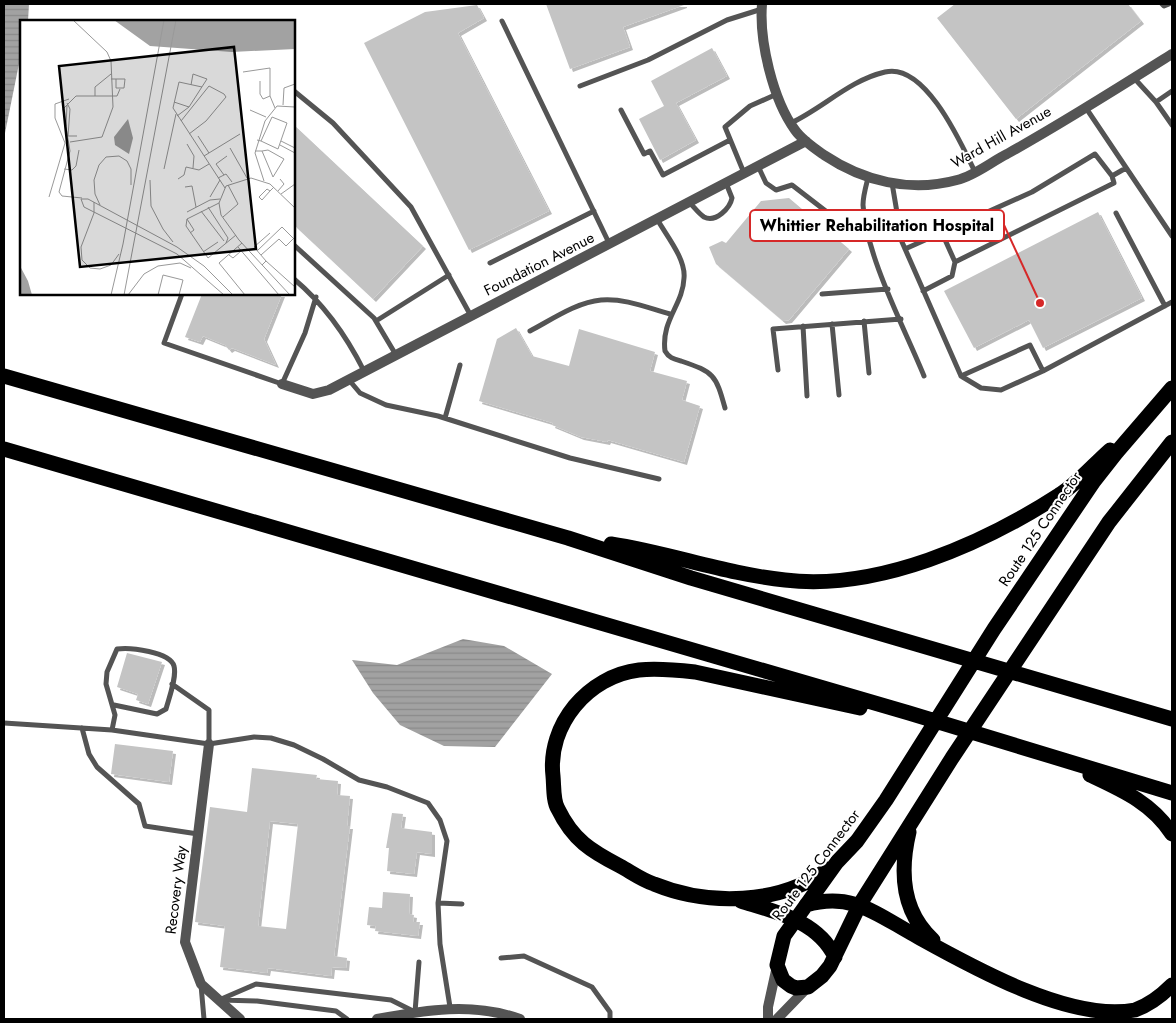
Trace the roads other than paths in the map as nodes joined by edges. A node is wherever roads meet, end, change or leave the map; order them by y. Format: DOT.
graph roads {
  1 [pos="1162,4"];
  2 [pos="1169,4"];
  3 [pos="762,6"];
  4 [pos="502,21"];
  5 [pos="1172,54"];
  6 [pos="1134,78"];
  7 [pos="580,86"];
  8 [pos="295,91"];
  9 [pos="1172,91"];
  10 [pos="778,93"];
  11 [pos="1156,102"];
  12 [pos="1085,107"];
  13 [pos="621,110"];
  14 [pos="791,123"];
  15 [pos="1172,125"];
  16 [pos="730,140"];
  17 [pos="806,141"];
  18 [pos="758,166"];
  19 [pos="1126,168"];
  20 [pos="975,172"];
  21 [pos="744,174"];
  22 [pos="1112,176"];
  23 [pos="868,178"];
  24 [pos="726,183"];
  25 [pos="892,183"];
  26 [pos="690,202"];
  27 [pos="594,211"];
  28 [pos="1116,213"];
  29 [pos="657,219"];
  30 [pos="849,229"];
  31 [pos="942,232"];
  32 [pos="1172,236"];
  33 [pos="610,244"];
  34 [pos="295,246"];
  35 [pos="905,249"];
  36 [pos="956,262"];
  37 [pos="490,263"];
  38 [pos="448,275"];
  39 [pos="295,280"];
  40 [pos="888,289"];
  41 [pos="923,291"];
  42 [pos="822,294"];
  43 [pos="182,295"];
  44 [pos="316,297"];
  45 [pos="1172,302"];
  46 [pos="1165,306"];
  47 [pos="670,314"];
  48 [pos="471,316"];
  49 [pos="901,319"];
  50 [pos="376,320"];
  51 [pos="864,321"];
  52 [pos="832,324"];
  53 [pos="802,326"];
  54 [pos="530,331"];
  55 [pos="396,355"];
  56 [pos="460,365"];
  57 [pos="778,370"];
  58 [pos="1043,371"];
  59 [pos="364,372"];
  60 [pos="869,373"];
  61 [pos="4,376"];
  62 [pos="924,376"];
  63 [pos="961,376"];
  64 [pos="349,379"];
  65 [pos="282,384"];
  66 [pos="1172,388"];
  67 [pos="839,395"];
  68 [pos="807,396"];
  69 [pos="726,408"];
  70 [pos="445,418"];
  71 [pos="1143,422"];
  72 [pos="1172,442"];
  73 [pos="4,449"];
  74 [pos="659,479"];
  75 [pos="568,538"];
  76 [pos="172,684"];
  77 [pos="114,705"];
  78 [pos="909,713"];
  79 [pos="1172,719"];
  80 [pos="4,723"];
  81 [pos="82,728"];
  82 [pos="112,730"];
  83 [pos="209,744"];
  84 [pos="1066,759"];
  85 [pos="1172,792"];
  86 [pos="911,824"];
  87 [pos="198,834"];
  88 [pos="1172,834"];
  89 [pos="837,862"];
  90 [pos="735,899"];
  91 [pos="438,903"];
  92 [pos="462,904"];
  93 [pos="860,904"];
  94 [pos="806,905"];
  95 [pos="796,920"];
  96 [pos="949,954"];
  97 [pos="834,957"];
  98 [pos="501,958"];
  99 [pos="419,962"];
  100 [pos="777,965"];
  101 [pos="201,984"];
  102 [pos="1172,985"];
  103 [pos="808,987"];
  104 [pos="219,1000"];
  105 [pos="450,1007"];
  106 [pos="415,1012"];
  107 [pos="399,1017"];
  108 [pos="204,1019"];
  109 [pos="240,1019"];
  110 [pos="348,1019"];
  111 [pos="377,1019"];
  112 [pos="520,1019"];
  113 [pos="610,1019"];
  114 [pos="768,1019"];
  115 [pos="778,1019"];
  1 -- 2 [label="lane"];
  3 -- 7 [label="lane"];
  3 -- 10 [label="street, Ward Hill Avenue"];
  4 -- 27 [label="lane"];
  5 -- 6 [label="street, Ward Hill Avenue"];
  6 -- 11 [label="lane"];
  6 -- 12 [label="street, Ward Hill Avenue"];
  8 -- 38 [label="lane"];
  9 -- 11 [label="lane"];
  10 -- 14 [label="street, Ward Hill Avenue"];
  10 -- 16 [label="lane"];
  11 -- 15 [label="lane"];
  12 -- 19 [label="lane"];
  12 -- 20 [label="street, Ward Hill Avenue"];
  13 -- 16 [label="lane"];
  14 -- 17 [label="street, Ward Hill Avenue"];
  14 -- 20 [label="lane"];
  16 -- 21 [label="lane"];
  17 -- 18 [label="street, Foundation Avenue"];
  17 -- 23 [label="street, Ward Hill Avenue"];
  18 -- 21 [label="street, Foundation Avenue"];
  18 -- 30 [label="lane"];
  19 -- 22 [label="lane"];
  19 -- 32 [label="lane"];
  20 -- 25 [label="street, Ward Hill Avenue"];
  21 -- 24 [label="street, Foundation Avenue"];
  22 -- 31 [label="lane"];
  22 -- 36 [label="lane"];
  23 -- 25 [label="street, Ward Hill Avenue"];
  23 -- 40 [label="lane"];
  24 -- 26 [label="street, Foundation Avenue"];
  24 -- 26 [label="lane"];
  25 -- 35 [label="lane"];
  26 -- 29 [label="street, Foundation Avenue"];
  27 -- 33 [label="lane"];
  27 -- 37 [label="lane"];
  28 -- 46 [label="lane"];
  29 -- 33 [label="street, Foundation Avenue"];
  29 -- 47 [label="lane"];
  31 -- 35 [label="lane"];
  31 -- 36 [label="lane"];
  33 -- 48 [label="street, Foundation Avenue"];
  34 -- 50 [label="lane"];
  35 -- 41 [label="lane"];
  36 -- 41 [label="lane"];
  38 -- 48 [label="lane"];
  38 -- 50 [label="lane"];
  39 -- 44 [label="lane"];
  40 -- 42 [label="lane"];
  40 -- 49 [label="lane"];
  41 -- 63 [label="lane"];
  43 -- 65 [label="lane"];
  44 -- 59 [label="lane"];
  44 -- 65 [label="lane"];
  45 -- 46 [label="lane"];
  46 -- 58 [label="lane"];
  47 -- 54 [label="lane"];
  47 -- 69 [label="lane"];
  48 -- 55 [label="street, Foundation Avenue"];
  49 -- 51 [label="lane"];
  49 -- 62 [label="lane"];
  50 -- 55 [label="lane"];
  51 -- 52 [label="lane"];
  51 -- 60 [label="lane"];
  52 -- 53 [label="lane"];
  52 -- 67 [label="lane"];
  53 -- 57 [label="lane"];
  53 -- 68 [label="lane"];
  55 -- 59 [label="street, Foundation Avenue"];
  56 -- 70 [label="lane"];
  58 -- 63 [label="lane"];
  58 -- 63 [label="lane"];
  59 -- 64 [label="street, Foundation Avenue"];
  61 -- 75 [label="highway"];
  64 -- 65 [label="street, Foundation Avenue"];
  64 -- 70 [label="lane"];
  66 -- 71 [label="highway, Route 125 Connector"];
  70 -- 74 [label="lane"];
  71 -- 75 [label="highway"];
  71 -- 89 [label="highway, Route 125 Connector"];
  72 -- 86 [label="highway"];
  73 -- 78 [label="highway"];
  75 -- 79 [label="highway"];
  76 -- 77 [label="lane"];
  76 -- 77 [label="lane"];
  76 -- 83 [label="lane"];
  77 -- 82 [label="lane"];
  78 -- 84 [label="highway"];
  78 -- 90 [label="highway"];
  80 -- 81 [label="lane"];
  81 -- 82 [label="lane"];
  81 -- 87 [label="lane"];
  82 -- 83 [label="lane"];
  83 -- 87 [label="street, Recovery Way"];
  83 -- 91 [label="lane"];
  84 -- 85 [label="highway"];
  84 -- 88 [label="highway"];
  86 -- 93 [label="highway"];
  86 -- 96 [label="highway"];
  87 -- 101 [label="street, Recovery Way"];
  89 -- 90 [label="highway"];
  89 -- 94 [label="highway, Route 125 Connector"];
  90 -- 95 [label="highway"];
  91 -- 92 [label="lane"];
  91 -- 105 [label="lane"];
  93 -- 94 [label="highway"];
  93 -- 96 [label="highway"];
  93 -- 97 [label="highway"];
  94 -- 95 [label="highway, Route 125 Connector"];
  95 -- 97 [label="highway"];
  95 -- 100 [label="highway, Route 125 Connector"];
  96 -- 102 [label="highway"];
  97 -- 103 [label="highway"];
  98 -- 113 [label="lane"];
  99 -- 106 [label="lane"];
  100 -- 103 [label="highway"];
  100 -- 114 [label="street"];
  101 -- 104 [label="street, Recovery Way"];
  101 -- 108 [label="lane"];
  103 -- 115 [label="street"];
  104 -- 106 [label="lane"];
  104 -- 109 [label="street, Recovery Way"];
  104 -- 110 [label="lane"];
  105 -- 106 [label="street"];
  105 -- 112 [label="street"];
  106 -- 107 [label="street"];
  107 -- 111 [label="street"];
}
